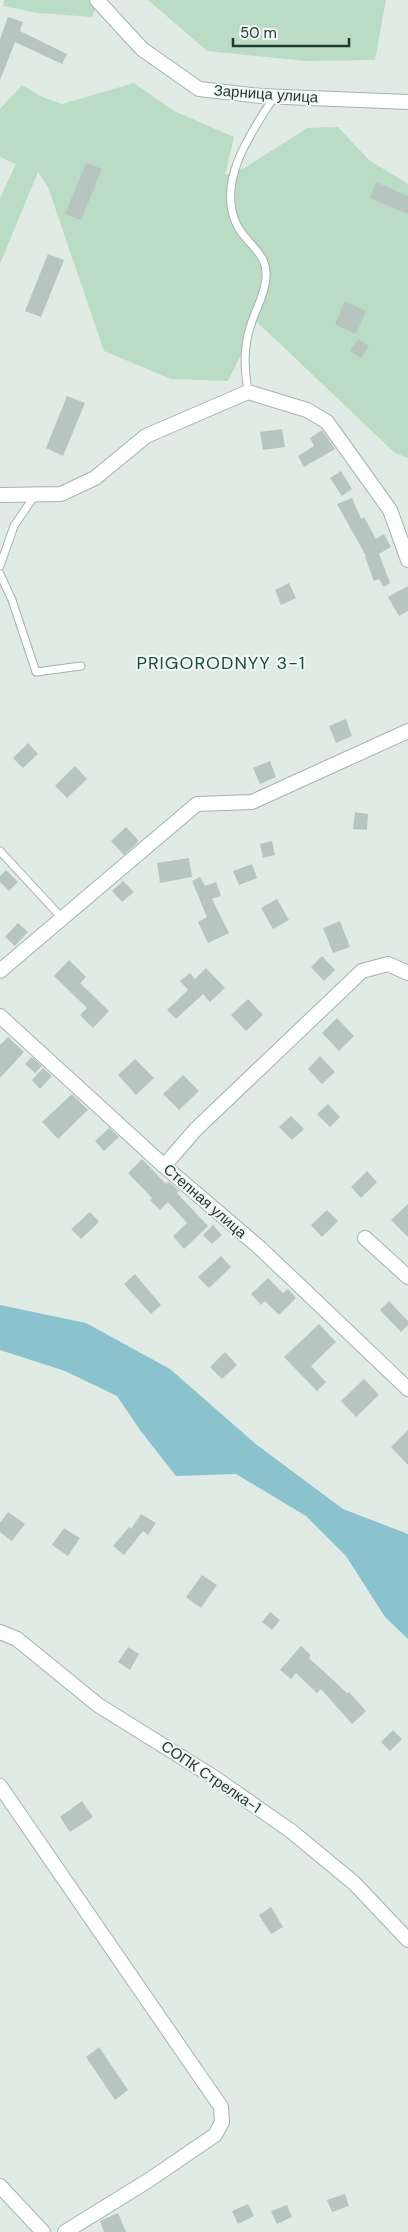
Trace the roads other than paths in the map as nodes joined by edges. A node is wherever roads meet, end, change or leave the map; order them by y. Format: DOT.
graph roads {
  1 [pos="98,0"];
  2 [pos="275,95"];
  3 [pos="408,102"];
  4 [pos="248,392"];
  5 [pos="35,494"];
  6 [pos="0,495"];
  7 [pos="408,560"];
  8 [pos="0,566"];
  9 [pos="0,574"];
  10 [pos="81,666"];
  11 [pos="408,731"];
  12 [pos="0,851"];
  13 [pos="62,918"];
  14 [pos="0,971"];
  15 [pos="408,973"];
  16 [pos="0,1016"];
  17 [pos="164,1166"];
  18 [pos="365,1238"];
  19 [pos="408,1277"];
  20 [pos="408,1389"];
  21 [pos="0,1632"];
  22 [pos="0,1786"];
  23 [pos="408,1940"];
  24 [pos="0,2186"];
  25 [pos="43,2232"];
  26 [pos="65,2232"];
  1 -- 2 [label="street, Зарница улица"];
  2 -- 3 [label="street, Зарница улица"];
  2 -- 4 [label="lane"];
  4 -- 5 [label="street"];
  4 -- 7 [label="street"];
  5 -- 6 [label="street"];
  5 -- 8 [label="lane"];
  9 -- 10 [label="lane"];
  11 -- 13 [label="street"];
  12 -- 13 [label="lane"];
  13 -- 14 [label="street"];
  15 -- 17 [label="street"];
  16 -- 17 [label="street, Степная улица"];
  17 -- 20 [label="street, Степная улица"];
  18 -- 19 [label="street"];
  21 -- 23 [label="street, СОПК Стрелка-1"];
  22 -- 26 [label="street"];
  24 -- 25 [label="street"];
}
